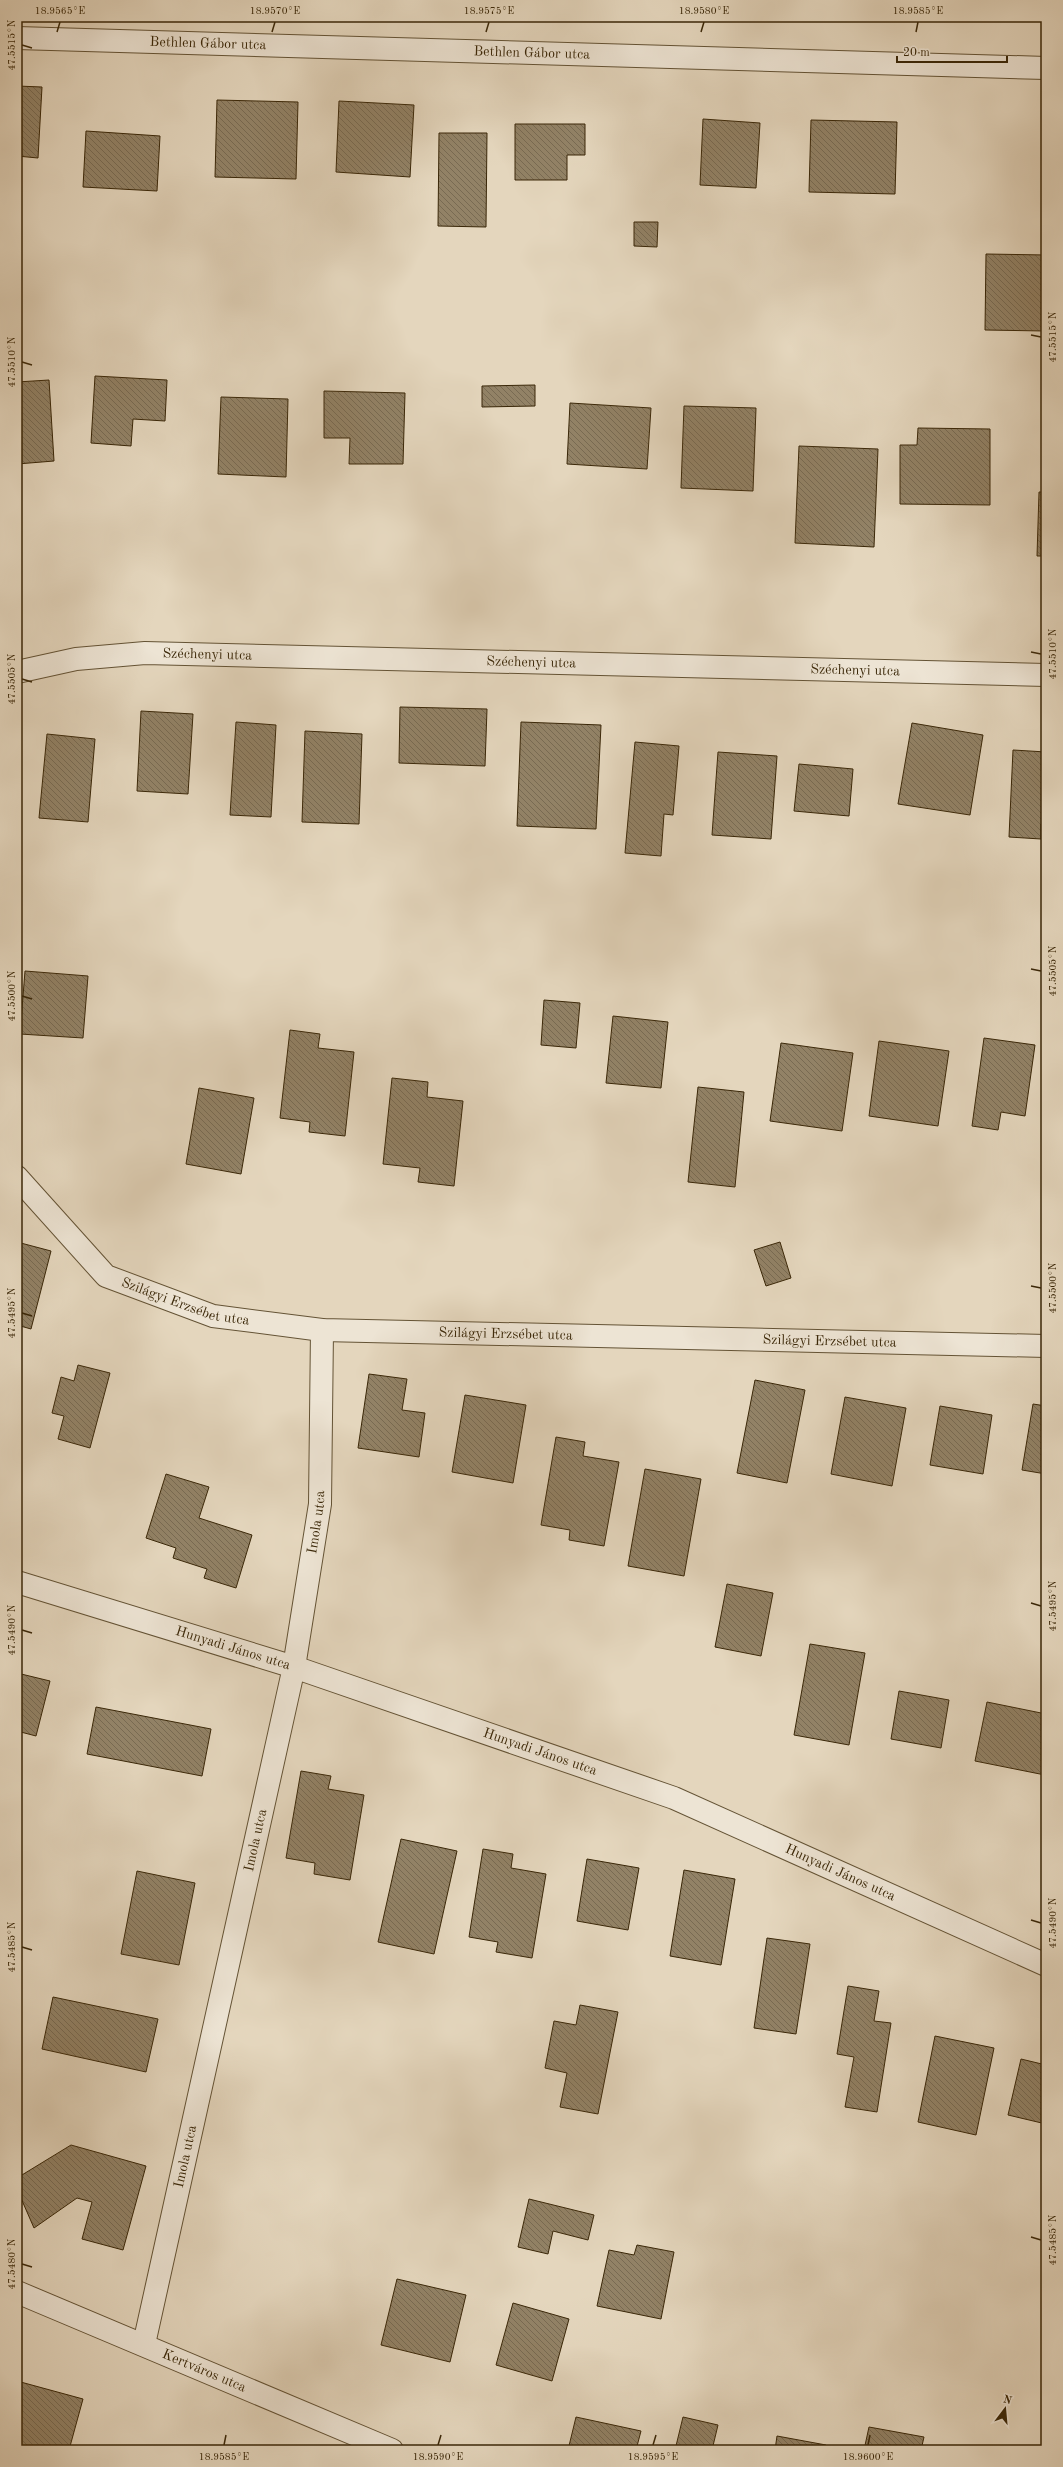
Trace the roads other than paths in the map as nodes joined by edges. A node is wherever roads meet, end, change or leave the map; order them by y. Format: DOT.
graph roads {
  1 [pos="17,38"];
  2 [pos="1046,68"];
  3 [pos="17,672"];
  4 [pos="1046,675"];
  5 [pos="17,1177"];
  6 [pos="322,1330"];
  7 [pos="1046,1346"];
  8 [pos="17,1582"];
  9 [pos="294,1667"];
  10 [pos="1046,1965"];
  11 [pos="17,2292"];
  12 [pos="144,2344"];
  13 [pos="392,2450"];
  1 -- 2 [label="street, Bethlen Gábor utca"];
  3 -- 4 [label="street, Széchenyi utca"];
  5 -- 6 [label="street, Szilágyi Erzsébet utca"];
  6 -- 7 [label="street, Szilágyi Erzsébet utca"];
  6 -- 9 [label="street, Imola utca"];
  8 -- 9 [label="street, Hunyadi János utca"];
  9 -- 10 [label="street, Hunyadi János utca"];
  9 -- 12 [label="street, Imola utca"];
  11 -- 12 [label="street, Kertváros utca"];
  12 -- 13 [label="street, Kertváros utca"];
}
